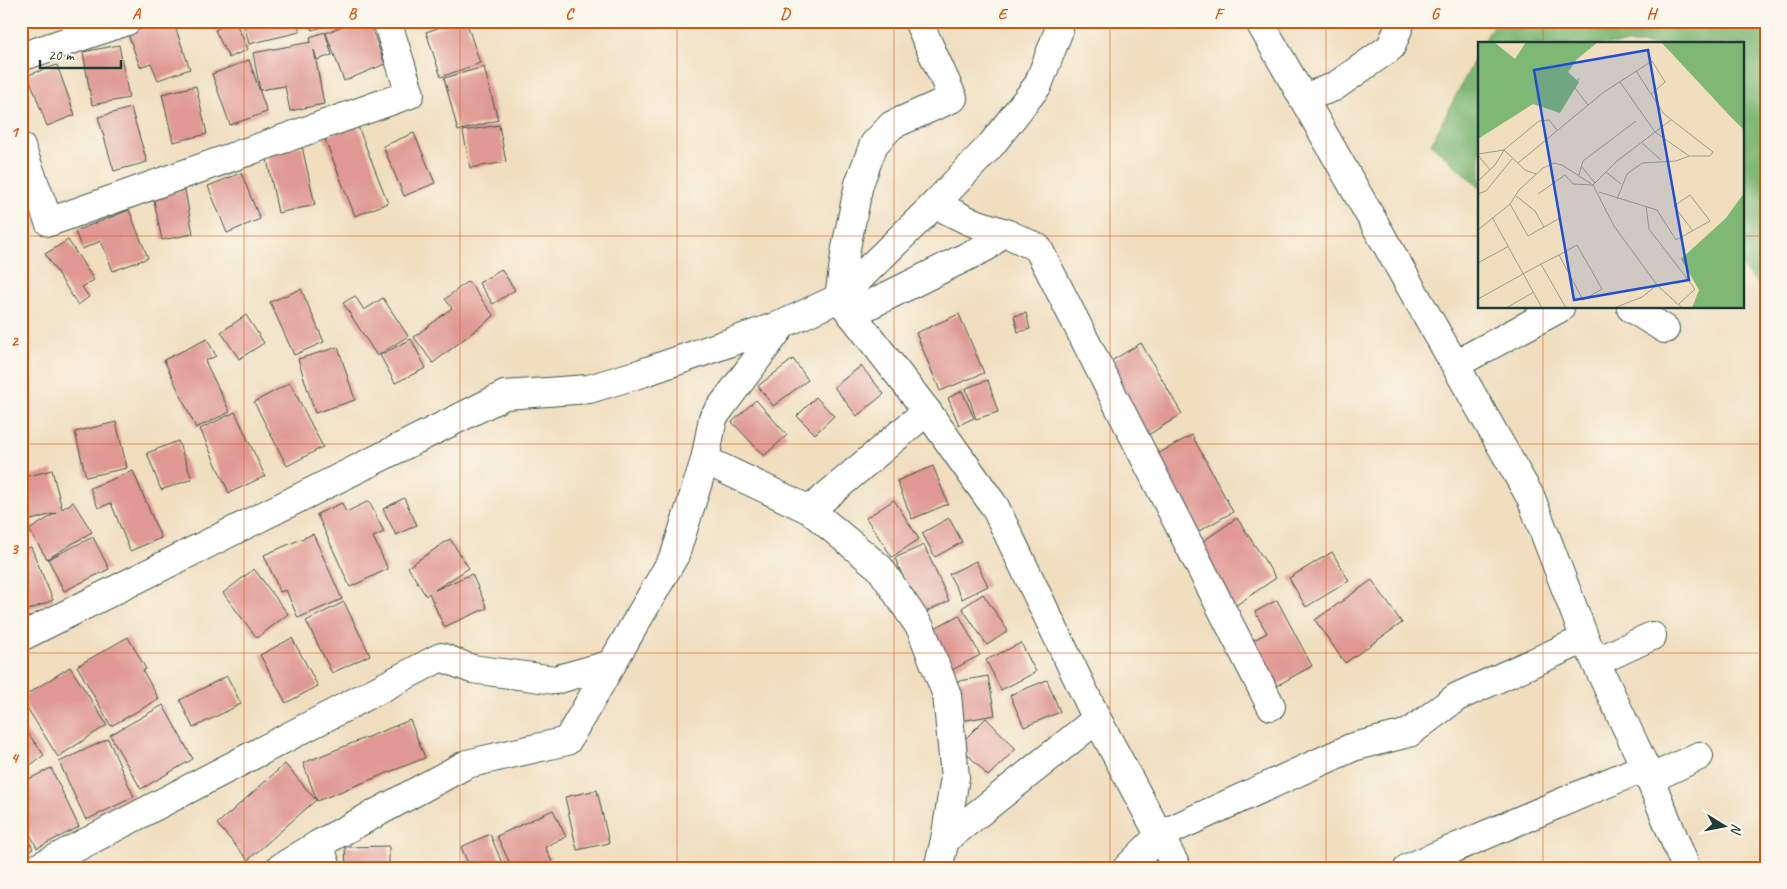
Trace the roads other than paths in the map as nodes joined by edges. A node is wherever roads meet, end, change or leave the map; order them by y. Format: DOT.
graph roads {
  1 [pos="127,21"];
  2 [pos="387,21"];
  3 [pos="918,21"];
  4 [pos="1058,21"];
  5 [pos="1259,21"];
  6 [pos="1401,21"];
  7 [pos="21,57"];
  8 [pos="1303,98"];
  9 [pos="21,147"];
  10 [pos="935,204"];
  11 [pos="1003,232"];
  12 [pos="845,306"];
  13 [pos="1558,309"];
  14 [pos="1633,309"];
  15 [pos="783,324"];
  16 [pos="1665,329"];
  17 [pos="1456,364"];
  18 [pos="927,411"];
  19 [pos="706,460"];
  20 [pos="810,510"];
  21 [pos="1652,636"];
  22 [pos="21,637"];
  23 [pos="1590,650"];
  24 [pos="612,664"];
  25 [pos="1271,706"];
  26 [pos="1098,719"];
  27 [pos="1699,756"];
  28 [pos="1648,773"];
  29 [pos="1160,835"];
  30 [pos="945,840"];
  31 [pos="323,856"];
  32 [pos="1454,859"];
  33 [pos="37,868"];
  34 [pos="280,868"];
  35 [pos="938,868"];
  36 [pos="1127,868"];
  37 [pos="1177,868"];
  38 [pos="1408,868"];
  39 [pos="1686,868"];
  1 -- 7 [label="street"];
  2 -- 9 [label="street"];
  3 -- 12 [label="street"];
  4 -- 10 [label="street"];
  5 -- 8 [label="street"];
  6 -- 8 [label="street"];
  8 -- 17 [label="street"];
  10 -- 11 [label="street"];
  10 -- 12 [label="street"];
  11 -- 12 [label="street"];
  11 -- 25 [label="street"];
  12 -- 15 [label="street"];
  12 -- 18 [label="street"];
  13 -- 17 [label="street"];
  14 -- 16 [label="street"];
  15 -- 19 [label="street"];
  15 -- 22 [label="street"];
  17 -- 23 [label="street"];
  18 -- 20 [label="street"];
  18 -- 26 [label="street"];
  19 -- 20 [label="street"];
  19 -- 24 [label="street"];
  20 -- 30 [label="street"];
  21 -- 23 [label="street"];
  23 -- 28 [label="street"];
  23 -- 29 [label="street"];
  24 -- 31 [label="street"];
  24 -- 33 [label="street"];
  26 -- 29 [label="street"];
  26 -- 30 [label="street"];
  27 -- 28 [label="street"];
  28 -- 32 [label="street"];
  28 -- 39 [label="street"];
  29 -- 36 [label="street"];
  29 -- 37 [label="street"];
  30 -- 35 [label="street"];
  31 -- 34 [label="street"];
  32 -- 38 [label="street"];
}
